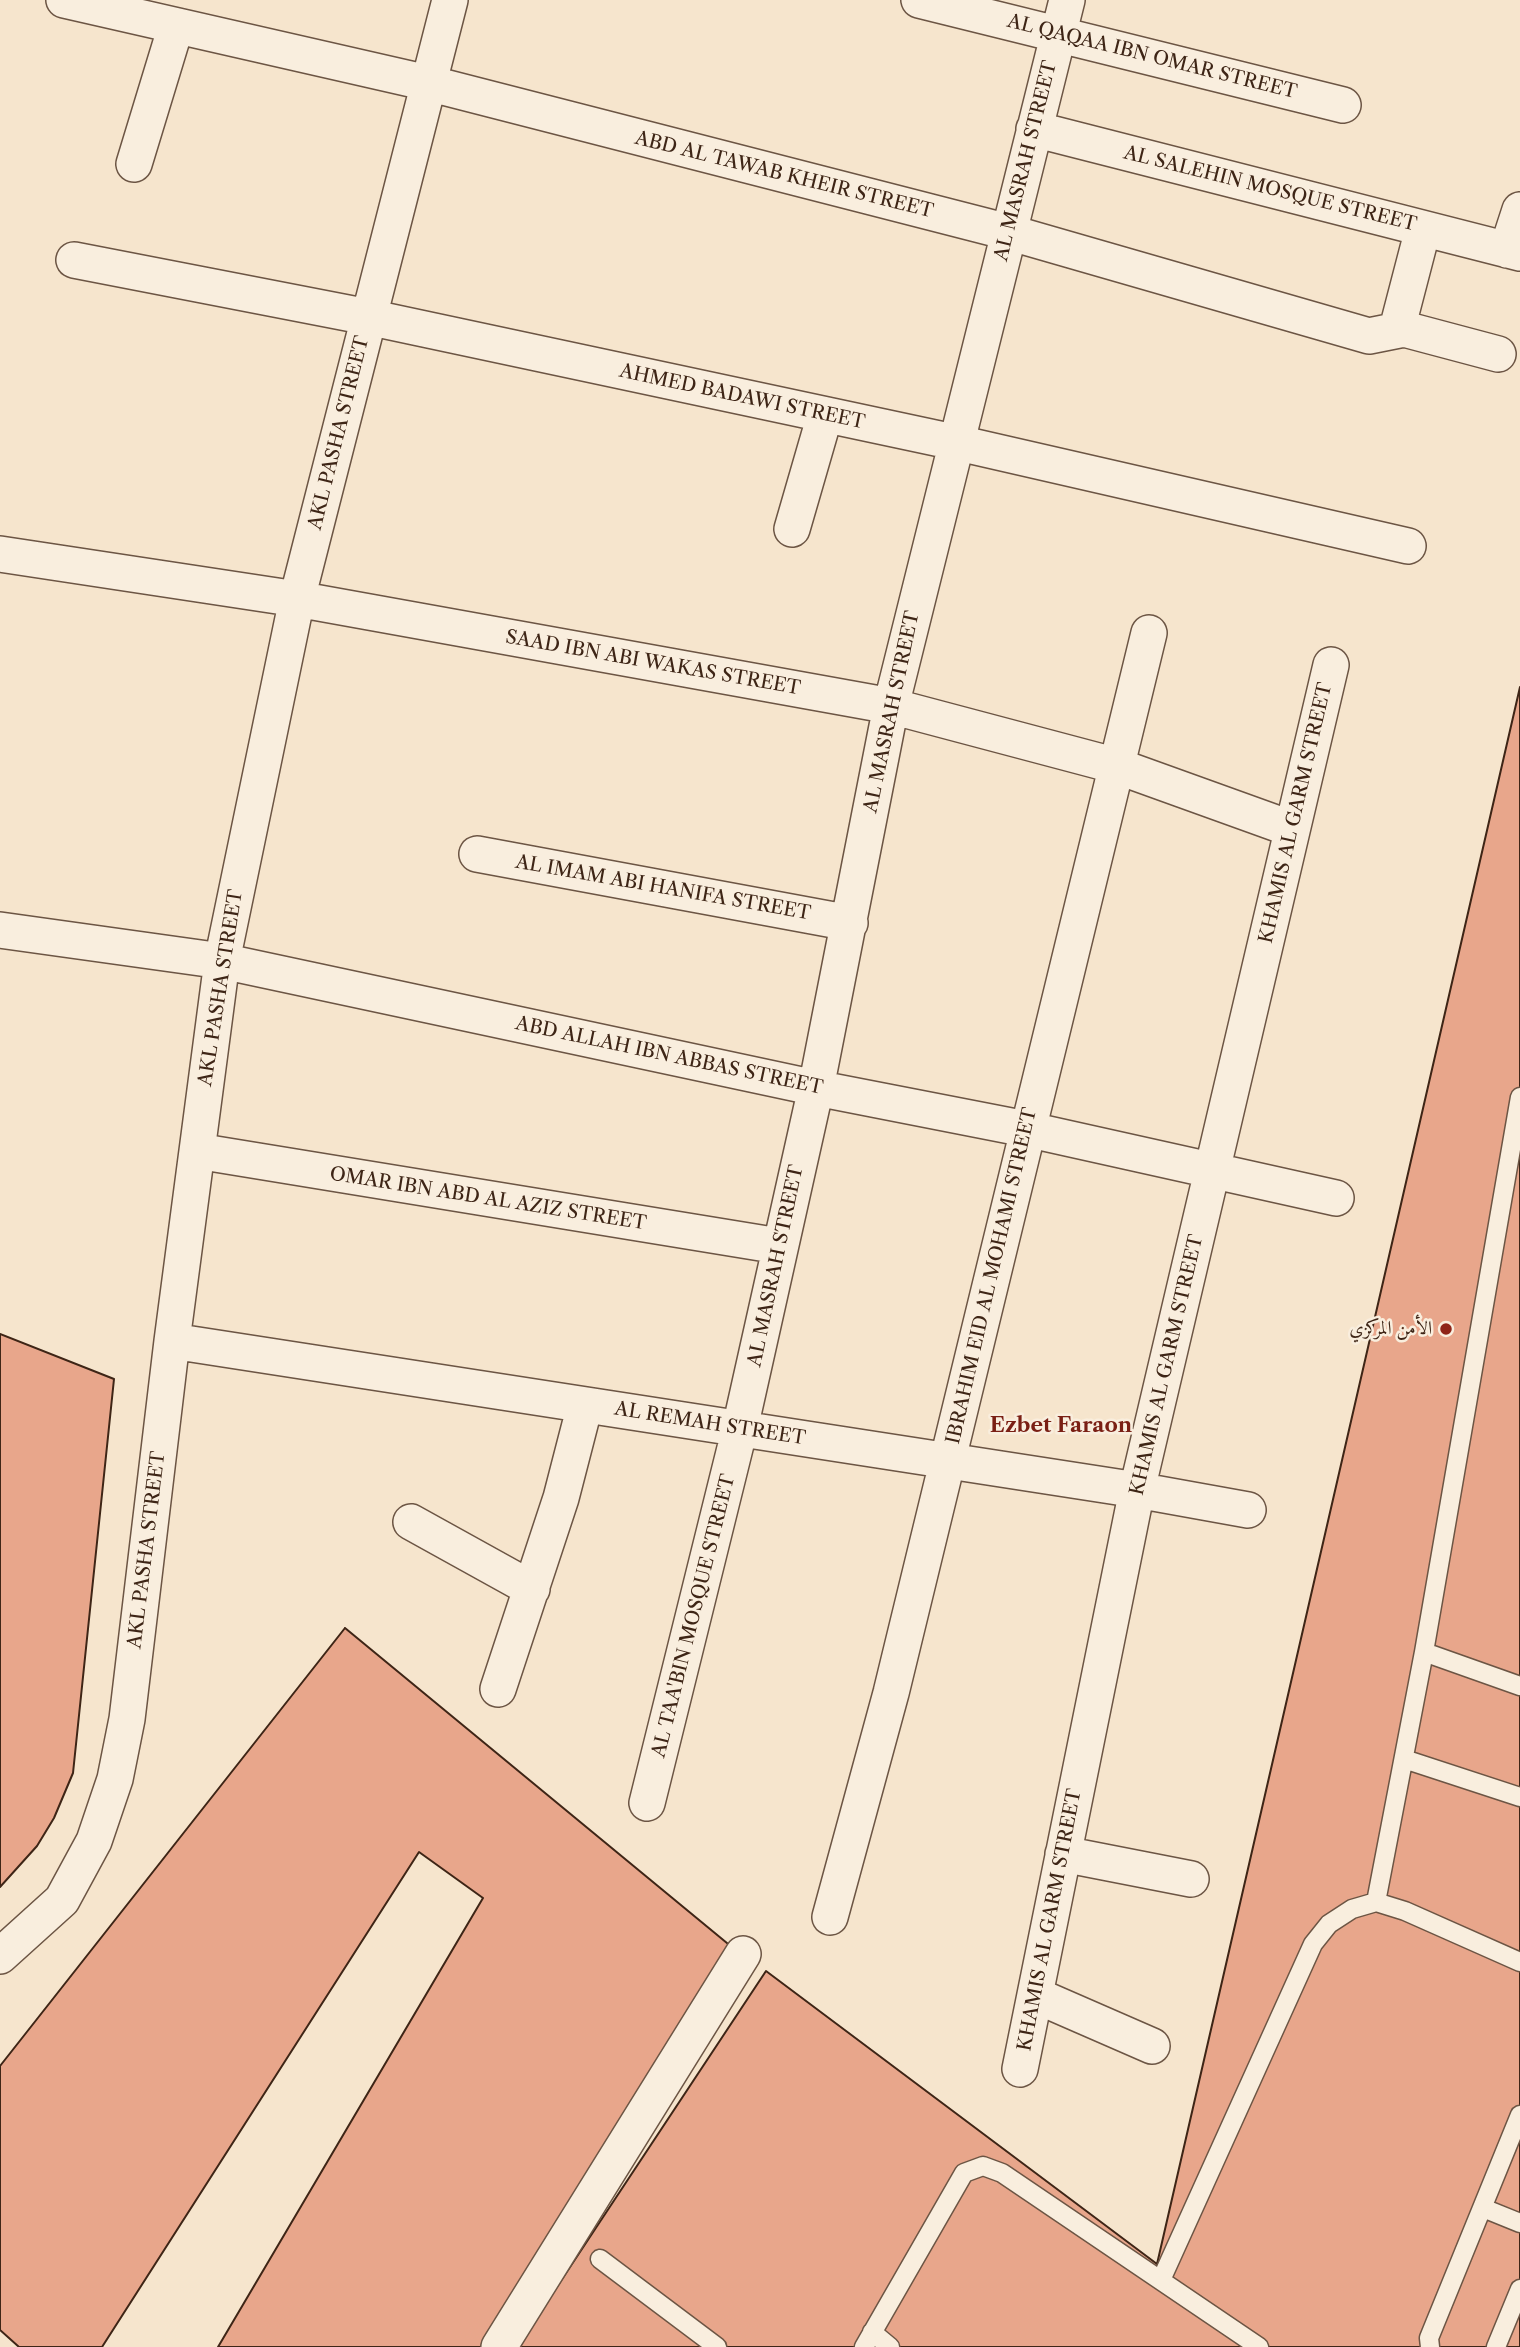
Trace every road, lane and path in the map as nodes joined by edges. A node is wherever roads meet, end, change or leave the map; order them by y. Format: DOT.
graph roads {
  1 [pos="64,0"];
  2 [pos="450,0"];
  3 [pos="919,0"];
  4 [pos="1062,16"];
  5 [pos="176,26"];
  6 [pos="428,83"];
  7 [pos="1343,105"];
  8 [pos="1034,129"];
  9 [pos="134,164"];
  10 [pos="1520,210"];
  11 [pos="1423,229"];
  12 [pos="1008,232"];
  13 [pos="1513,252"];
  14 [pos="74,260"];
  15 [pos="368,317"];
  16 [pos="1397,329"];
  17 [pos="1498,354"];
  18 [pos="825,415"];
  19 [pos="954,442"];
  20 [pos="792,529"];
  21 [pos="1408,546"];
  22 [pos="0,555"];
  23 [pos="297,599"];
  24 [pos="1149,634"];
  25 [pos="1331,665"];
  26 [pos="891,706"];
  27 [pos="1117,766"];
  28 [pos="1292,829"];
  29 [pos="477,854"];
  30 [pos="850,923"];
  31 [pos="0,930"];
  32 [pos="222,961"];
  33 [pos="816,1088"];
  34 [pos="1520,1097"];
  35 [pos="1026,1129"];
  36 [pos="197,1151"];
  37 [pos="1212,1172"];
  38 [pos="1336,1198"];
  39 [pos="779,1246"];
  40 [pos="172,1341"];
  41 [pos="586,1405"];
  42 [pos="740,1429"];
  43 [pos="948,1462"];
  44 [pos="1137,1490"];
  45 [pos="1248,1510"];
  46 [pos="411,1522"];
  47 [pos="532,1589"];
  48 [pos="1424,1652"];
  49 [pos="1520,1686"];
  50 [pos="498,1689"];
  51 [pos="1404,1759"];
  52 [pos="1520,1797"];
  53 [pos="647,1803"];
  54 [pos="1063,1854"];
  55 [pos="1191,1879"];
  56 [pos="1376,1902"];
  57 [pos="830,1917"];
  58 [pos="743,1954"];
  59 [pos="0,1956"];
  60 [pos="1520,1962"];
  61 [pos="1035,1995"];
  62 [pos="1152,2046"];
  63 [pos="1020,2069"];
  64 [pos="1520,2115"];
  65 [pos="1483,2208"];
  66 [pos="1520,2223"];
  67 [pos="600,2259"];
  68 [pos="1161,2280"];
  69 [pos="1520,2289"];
  70 [pos="868,2340"];
  71 [pos="499,2347"];
  72 [pos="717,2347"];
  73 [pos="890,2347"];
  74 [pos="1259,2347"];
  75 [pos="1430,2347"];
  76 [pos="1496,2347"];
  1 -- 5 [label="street, ABD AL TAWAB KHEIR STREET"];
  2 -- 6 [label="street, AKL PASHA STREET"];
  3 -- 4 [label="street, AL QAQAA IBN OMAR STREET"];
  4 -- 7 [label="street, AL QAQAA IBN OMAR STREET"];
  4 -- 8 [label="street, AL MASRAH STREET"];
  5 -- 6 [label="street, ABD AL TAWAB KHEIR STREET"];
  5 -- 9 [label="street"];
  6 -- 12 [label="street, ABD AL TAWAB KHEIR STREET"];
  6 -- 15 [label="street, AKL PASHA STREET"];
  8 -- 11 [label="street, AL SALEHIN MOSQUE STREET"];
  8 -- 12 [label="street, AL MASRAH STREET"];
  10 -- 13 [label="street, AL SALEHIN MOSQUE STREET"];
  11 -- 13 [label="street, AL SALEHIN MOSQUE STREET"];
  11 -- 16 [label="street"];
  12 -- 16 [label="street, ABD AL TAWAB KHEIR STREET"];
  12 -- 19 [label="street, AL MASRAH STREET"];
  14 -- 15 [label="street, AHMED BADAWI STREET"];
  15 -- 18 [label="street, AHMED BADAWI STREET"];
  15 -- 23 [label="street, AKL PASHA STREET"];
  16 -- 17 [label="street, ABD AL TAWAB KHEIR STREET"];
  18 -- 19 [label="street, AHMED BADAWI STREET"];
  18 -- 20 [label="street"];
  19 -- 21 [label="street, AHMED BADAWI STREET"];
  19 -- 26 [label="street, AL MASRAH STREET"];
  22 -- 23 [label="street, SAAD IBN ABI WAKAS STREET"];
  23 -- 26 [label="street, SAAD IBN ABI WAKAS STREET"];
  23 -- 32 [label="street, AKL PASHA STREET"];
  24 -- 27 [label="street, IBRAHIM EID AL MOHAMI STREET"];
  25 -- 28 [label="street, KHAMIS AL GARM STREET"];
  26 -- 27 [label="street, SAAD IBN ABI WAKAS STREET"];
  26 -- 30 [label="street, AL MASRAH STREET"];
  27 -- 28 [label="street, SAAD IBN ABI WAKAS STREET"];
  27 -- 35 [label="street, IBRAHIM EID AL MOHAMI STREET"];
  28 -- 37 [label="street, KHAMIS AL GARM STREET"];
  29 -- 30 [label="street, AL IMAM ABI HANIFA STREET"];
  30 -- 33 [label="street, AL MASRAH STREET"];
  31 -- 32 [label="street, ABD ALLAH IBN ABBAS STREET"];
  32 -- 33 [label="street, ABD ALLAH IBN ABBAS STREET"];
  32 -- 36 [label="street, AKL PASHA STREET"];
  33 -- 35 [label="street, ABD ALLAH IBN ABBAS STREET"];
  33 -- 39 [label="street, AL MASRAH STREET"];
  34 -- 48 [label="lane"];
  35 -- 37 [label="street, ABD ALLAH IBN ABBAS STREET"];
  35 -- 43 [label="street, IBRAHIM EID AL MOHAMI STREET"];
  36 -- 39 [label="street, OMAR IBN ABD AL AZIZ STREET"];
  36 -- 40 [label="street, AKL PASHA STREET"];
  37 -- 38 [label="street, ABD ALLAH IBN ABBAS STREET"];
  37 -- 44 [label="street, KHAMIS AL GARM STREET"];
  39 -- 42 [label="street, AL MASRAH STREET"];
  40 -- 41 [label="street, AL REMAH STREET"];
  40 -- 59 [label="street, AKL PASHA STREET"];
  41 -- 42 [label="street, AL REMAH STREET"];
  41 -- 47 [label="street"];
  42 -- 43 [label="street, AL REMAH STREET"];
  42 -- 53 [label="street, AL TAA'BIN MOSQUE STREET"];
  43 -- 44 [label="street, AL REMAH STREET"];
  43 -- 57 [label="street, IBRAHIM EID AL MOHAMI STREET"];
  44 -- 45 [label="street, AL REMAH STREET"];
  44 -- 54 [label="street, KHAMIS AL GARM STREET"];
  46 -- 47 [label="street"];
  47 -- 50 [label="street"];
  48 -- 49 [label="lane"];
  48 -- 51 [label="lane"];
  51 -- 52 [label="lane"];
  51 -- 56 [label="lane"];
  54 -- 55 [label="street"];
  54 -- 61 [label="street, KHAMIS AL GARM STREET"];
  56 -- 60 [label="lane"];
  56 -- 68 [label="lane"];
  58 -- 71 [label="street"];
  61 -- 62 [label="street"];
  61 -- 63 [label="street, KHAMIS AL GARM STREET"];
  64 -- 65 [label="lane"];
  65 -- 66 [label="lane"];
  65 -- 75 [label="lane"];
  67 -- 72 [label="lane"];
  68 -- 70 [label="lane"];
  68 -- 74 [label="lane"];
  69 -- 76 [label="lane"];
  70 -- 73 [label="lane"];
}
